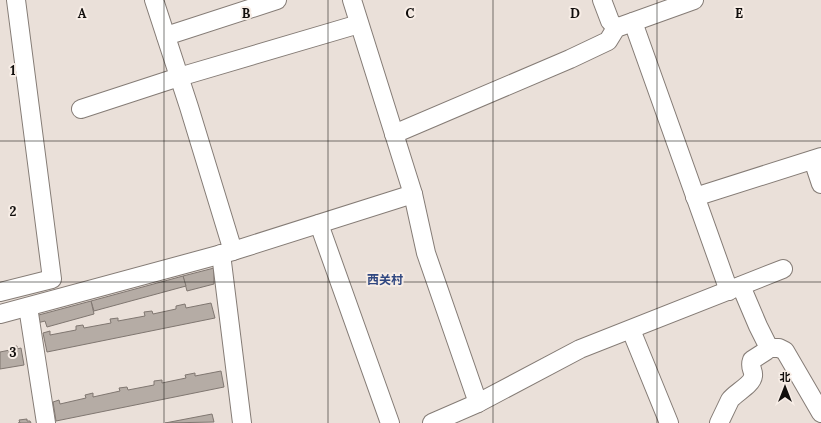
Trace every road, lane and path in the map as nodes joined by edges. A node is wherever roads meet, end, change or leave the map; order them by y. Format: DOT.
graph roads {
  1 [pos="16,0"];
  2 [pos="154,0"];
  3 [pos="278,0"];
  4 [pos="352,0"];
  5 [pos="602,0"];
  6 [pos="694,0"];
  7 [pos="633,22"];
  8 [pos="359,24"];
  9 [pos="616,28"];
  10 [pos="166,36"];
  11 [pos="179,77"];
  12 [pos="82,108"];
  13 [pos="394,134"];
  14 [pos="817,159"];
  15 [pos="821,184"];
  16 [pos="412,194"];
  17 [pos="695,197"];
  18 [pos="319,224"];
  19 [pos="227,253"];
  20 [pos="784,269"];
  21 [pos="735,289"];
  22 [pos="0,292"];
  23 [pos="28,306"];
  24 [pos="0,314"];
  25 [pos="630,330"];
  26 [pos="768,348"];
  27 [pos="478,403"];
  28 [pos="821,413"];
  29 [pos="46,423"];
  30 [pos="242,423"];
  31 [pos="390,423"];
  32 [pos="432,423"];
  33 [pos="669,423"];
  34 [pos="719,423"];
  1 -- 22 [label="street"];
  2 -- 10 [label="street"];
  3 -- 10 [label="street"];
  4 -- 8 [label="street"];
  5 -- 9 [label="street"];
  6 -- 7 [label="street"];
  7 -- 9 [label="street"];
  7 -- 17 [label="street"];
  8 -- 11 [label="street"];
  8 -- 13 [label="street"];
  9 -- 13 [label="street"];
  10 -- 11 [label="street"];
  11 -- 12 [label="street"];
  11 -- 19 [label="street"];
  13 -- 16 [label="street"];
  14 -- 15 [label="street"];
  14 -- 17 [label="street"];
  16 -- 18 [label="street"];
  16 -- 27 [label="street"];
  17 -- 21 [label="street"];
  18 -- 19 [label="street"];
  18 -- 31 [label="street"];
  19 -- 23 [label="street"];
  19 -- 30 [label="street"];
  20 -- 21 [label="street"];
  21 -- 25 [label="street"];
  21 -- 26 [label="street"];
  23 -- 24 [label="street"];
  23 -- 29 [label="street"];
  25 -- 27 [label="street"];
  25 -- 33 [label="street"];
  26 -- 28 [label="street"];
  26 -- 34 [label="street"];
  27 -- 32 [label="street"];
}
